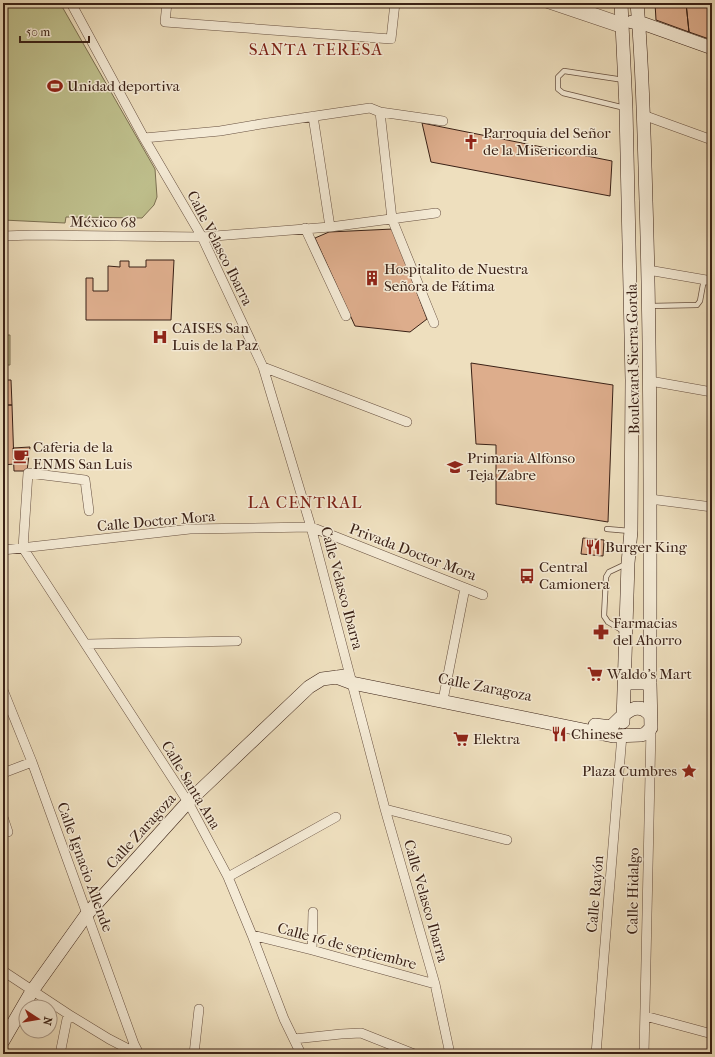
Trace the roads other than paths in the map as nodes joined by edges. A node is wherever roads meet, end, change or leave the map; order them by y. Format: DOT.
graph roads {
  1 [pos="71,3"];
  2 [pos="167,3"];
  3 [pos="395,3"];
  4 [pos="546,3"];
  5 [pos="567,3"];
  6 [pos="621,3"];
  7 [pos="637,3"];
  8 [pos="622,26"];
  9 [pos="639,27"];
  10 [pos="712,48"];
  11 [pos="712,57"];
  12 [pos="625,80"];
  13 [pos="626,108"];
  14 [pos="380,112"];
  15 [pos="643,115"];
  16 [pos="313,116"];
  17 [pos="443,120"];
  18 [pos="144,138"];
  19 [pos="712,140"];
  20 [pos="436,213"];
  21 [pos="392,219"];
  22 [pos="330,227"];
  23 [pos="305,228"];
  24 [pos="3,236"];
  25 [pos="202,237"];
  26 [pos="648,270"];
  27 [pos="708,280"];
  28 [pos="648,306"];
  29 [pos="346,316"];
  30 [pos="434,323"];
  31 [pos="263,367"];
  32 [pos="650,381"];
  33 [pos="712,392"];
  34 [pos="407,422"];
  35 [pos="650,499"];
  36 [pos="712,507"];
  37 [pos="90,511"];
  38 [pos="311,527"];
  39 [pos="607,529"];
  40 [pos="650,530"];
  41 [pos="631,531"];
  42 [pos="24,548"];
  43 [pos="3,550"];
  44 [pos="628,563"];
  45 [pos="465,588"];
  46 [pos="483,595"];
  47 [pos="626,632"];
  48 [pos="237,641"];
  49 [pos="86,644"];
  50 [pos="351,679"];
  51 [pos="625,683"];
  52 [pos="650,684"];
  53 [pos="3,690"];
  54 [pos="444,695"];
  55 [pos="623,714"];
  56 [pos="651,721"];
  57 [pos="622,736"];
  58 [pos="32,762"];
  59 [pos="3,773"];
  60 [pos="188,802"];
  61 [pos="385,809"];
  62 [pos="3,817"];
  63 [pos="336,817"];
  64 [pos="8,832"];
  65 [pos="507,840"];
  66 [pos="228,877"];
  67 [pos="313,912"];
  68 [pos="87,914"];
  69 [pos="252,935"];
  70 [pos="312,950"];
  71 [pos="3,970"];
  72 [pos="435,984"];
  73 [pos="32,991"];
  74 [pos="199,1008"];
  75 [pos="68,1014"];
  76 [pos="645,1016"];
  77 [pos="712,1034"];
  78 [pos="294,1039"];
  79 [pos="3,1041"];
  80 [pos="60,1054"];
  81 [pos="139,1054"];
  82 [pos="194,1054"];
  83 [pos="301,1054"];
  84 [pos="414,1054"];
  85 [pos="450,1054"];
  86 [pos="596,1054"];
  87 [pos="644,1054"];
  1 -- 18 [label="street, Calle Velasco Ibarra"];
  2 -- 3 [label="street"];
  4 -- 8 [label="street"];
  5 -- 8 [label="street"];
  6 -- 8 [label="main road, Boulevard Sierra Gorda"];
  7 -- 9 [label="main road, Boulevard Sierra Gorda"];
  8 -- 9 [label="main road"];
  8 -- 12 [label="main road, Boulevard Sierra Gorda"];
  9 -- 10 [label="main road"];
  9 -- 11 [label="main road"];
  9 -- 15 [label="main road, Boulevard Sierra Gorda"];
  12 -- 13 [label="main road, Boulevard Sierra Gorda"];
  12 -- 13 [label="lane"];
  13 -- 41 [label="main road, Boulevard Sierra Gorda"];
  14 -- 16 [label="street"];
  14 -- 17 [label="street"];
  14 -- 21 [label="street"];
  15 -- 19 [label="street"];
  15 -- 26 [label="main road, Boulevard Sierra Gorda"];
  16 -- 18 [label="street"];
  16 -- 22 [label="street"];
  18 -- 25 [label="street, Calle Velasco Ibarra"];
  20 -- 21 [label="street, México 68"];
  21 -- 22 [label="street, México 68"];
  21 -- 30 [label="street"];
  22 -- 23 [label="street, México 68"];
  23 -- 25 [label="street, México 68"];
  23 -- 29 [label="street"];
  24 -- 25 [label="street, México 68"];
  25 -- 31 [label="street, Calle Velasco Ibarra"];
  26 -- 27 [label="street"];
  26 -- 28 [label="main road, Boulevard Sierra Gorda"];
  27 -- 28 [label="lane"];
  28 -- 32 [label="main road, Boulevard Sierra Gorda"];
  31 -- 34 [label="street"];
  31 -- 38 [label="street, Calle Velasco Ibarra"];
  32 -- 33 [label="street"];
  32 -- 35 [label="main road, Boulevard Sierra Gorda"];
  35 -- 36 [label="street"];
  35 -- 40 [label="main road, Boulevard Sierra Gorda"];
  37 -- 42 [label="street"];
  38 -- 42 [label="street, Calle Doctor Mora"];
  38 -- 45 [label="street, Privada Doctor Mora"];
  38 -- 50 [label="street, Calle Velasco Ibarra"];
  39 -- 41 [label="lane"];
  40 -- 41 [label="main road"];
  40 -- 52 [label="main road, Boulevard Sierra Gorda"];
  41 -- 44 [label="main road, Boulevard Sierra Gorda"];
  42 -- 43 [label="street, Calle Doctor Mora"];
  42 -- 49 [label="street, Calle Santa Ana"];
  44 -- 47 [label="main road, Boulevard Sierra Gorda"];
  44 -- 47 [label="lane"];
  45 -- 46 [label="street, Privada Doctor Mora"];
  45 -- 54 [label="street"];
  47 -- 51 [label="main road, Boulevard Sierra Gorda"];
  48 -- 49 [label="street"];
  49 -- 60 [label="street, Calle Santa Ana"];
  50 -- 54 [label="main road, Calle Zaragoza"];
  50 -- 57 [label="main road, Calle Zaragoza"];
  50 -- 60 [label="main road, Calle Zaragoza"];
  50 -- 61 [label="street, Calle Velasco Ibarra"];
  51 -- 52 [label="main road"];
  51 -- 55 [label="main road, Boulevard Sierra Gorda"];
  52 -- 56 [label="main road, Boulevard Sierra Gorda"];
  53 -- 58 [label="street, Calle Ignacio Allende"];
  54 -- 55 [label="main road, Calle Zaragoza"];
  55 -- 56 [label="main road"];
  55 -- 57 [label="main road, Boulevard Sierra Gorda"];
  56 -- 57 [label="main road"];
  56 -- 76 [label="street, Calle Hidalgo"];
  57 -- 86 [label="street, Calle Rayón"];
  58 -- 59 [label="street"];
  58 -- 68 [label="street, Calle Ignacio Allende"];
  60 -- 66 [label="street, Calle Santa Ana"];
  60 -- 68 [label="main road, Calle Zaragoza"];
  61 -- 65 [label="street"];
  61 -- 72 [label="street, Calle Velasco Ibarra"];
  62 -- 64 [label="street"];
  63 -- 66 [label="street"];
  66 -- 69 [label="street, Calle Santa Ana"];
  67 -- 70 [label="street"];
  68 -- 73 [label="main road, Calle Zaragoza"];
  68 -- 81 [label="street, Calle Ignacio Allende"];
  69 -- 70 [label="street, Calle 16 de septiembre"];
  69 -- 78 [label="street, Calle Santa Ana"];
  70 -- 72 [label="street, Calle 16 de septiembre"];
  71 -- 73 [label="street"];
  72 -- 85 [label="street, Calle Velasco Ibarra"];
  73 -- 75 [label="street"];
  73 -- 79 [label="main road, Calle Zaragoza"];
  74 -- 82 [label="street"];
  75 -- 80 [label="street"];
  75 -- 81 [label="street"];
  76 -- 77 [label="street"];
  76 -- 87 [label="street, Calle Hidalgo"];
  78 -- 83 [label="street, Calle Santa Ana"];
  78 -- 84 [label="street"];
}
